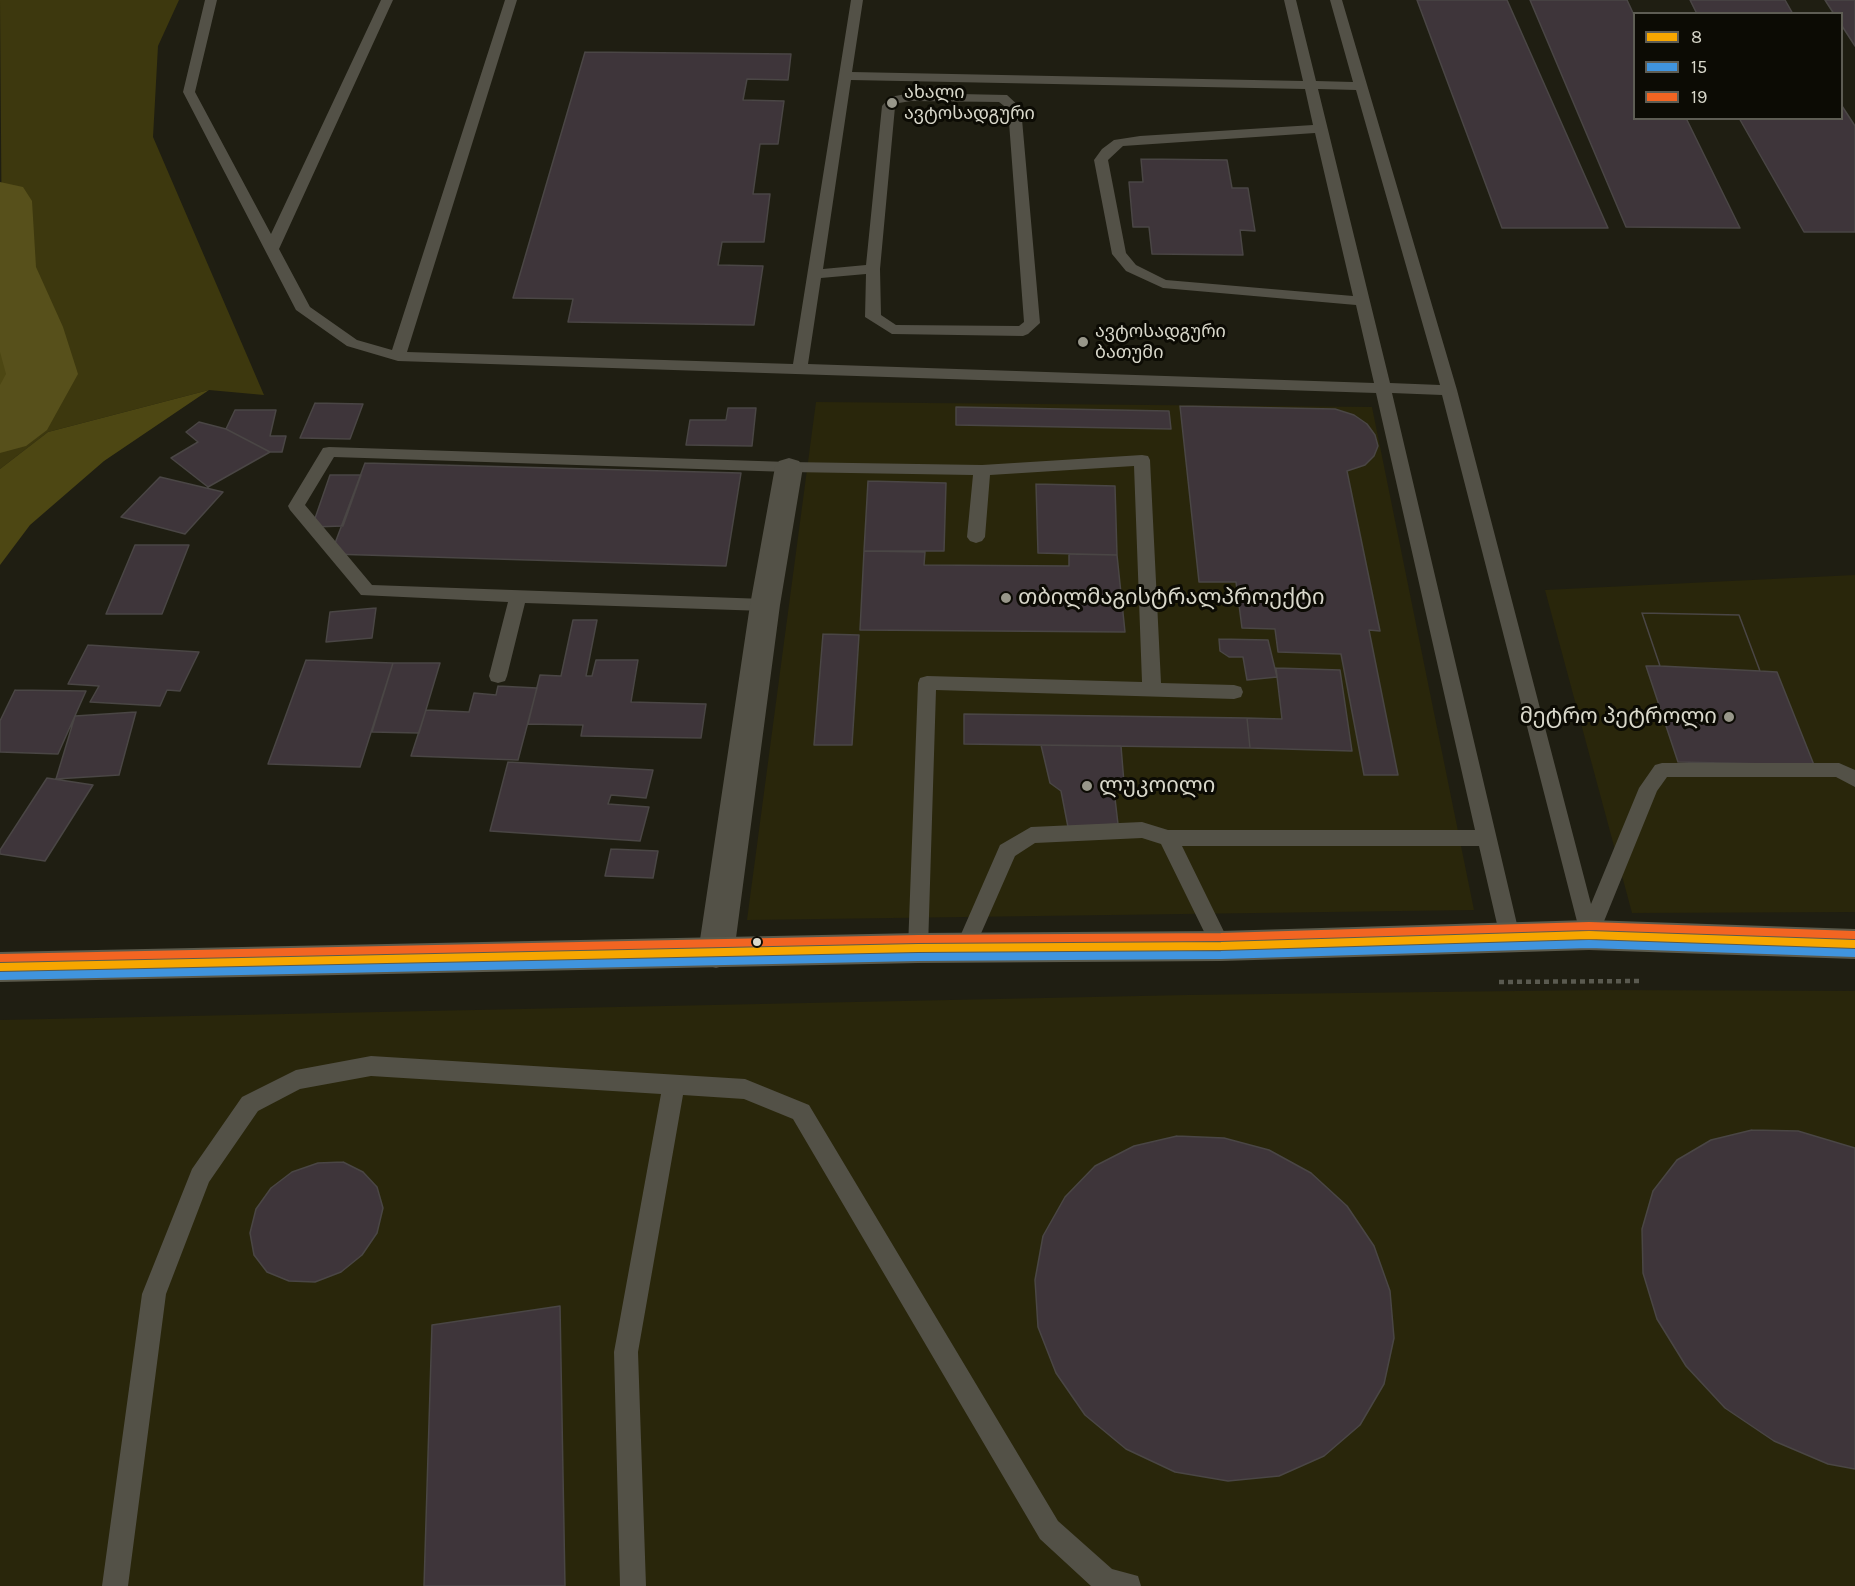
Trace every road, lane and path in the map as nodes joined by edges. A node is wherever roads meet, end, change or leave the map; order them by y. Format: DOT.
graph roads {
  1 [pos="211,0"];
  2 [pos="387,0"];
  3 [pos="512,0"];
  4 [pos="857,0"];
  5 [pos="1290,0"];
  6 [pos="1336,0"];
  7 [pos="846,76"];
  8 [pos="1310,86"];
  9 [pos="1361,86"];
  10 [pos="1320,129"];
  11 [pos="272,248"];
  12 [pos="873,269"];
  13 [pos="815,274"];
  14 [pos="1362,301"];
  15 [pos="398,356"];
  16 [pos="801,369"];
  17 [pos="1383,388"];
  18 [pos="1449,390"];
  19 [pos="789,467"];
  20 [pos="982,470"];
  21 [pos="976,537"];
  22 [pos="518,597"];
  23 [pos="765,605"];
  24 [pos="498,675"];
  25 [pos="1152,690"];
  26 [pos="1234,692"];
  27 [pos="1855,780"];
  28 [pos="1168,838"];
  29 [pos="1487,838"];
  30 [pos="1589,935"];
  31 [pos="1510,937"];
  32 [pos="1855,944"];
  33 [pos="1221,946"];
  34 [pos="918,948"];
  35 [pos="965,948"];
  36 [pos="716,953"];
  37 [pos="0,967"];
  38 [pos="674,1085"];
  39 [pos="115,1586"];
  40 [pos="633,1586"];
  41 [pos="1128,1586"];
  1 -- 11 [label="lane"];
  2 -- 11 [label="lane"];
  3 -- 15 [label="lane"];
  4 -- 7 [label="lane"];
  5 -- 8 [label="lane"];
  6 -- 9 [label="lane"];
  7 -- 8 [label="lane"];
  7 -- 13 [label="lane"];
  8 -- 9 [label="lane"];
  8 -- 10 [label="lane"];
  9 -- 18 [label="lane"];
  10 -- 14 [label="lane"];
  10 -- 14 [label="lane"];
  11 -- 15 [label="lane"];
  12 -- 12 [label="lane"];
  12 -- 13 [label="lane"];
  13 -- 16 [label="lane"];
  14 -- 17 [label="lane"];
  15 -- 16 [label="lane"];
  16 -- 17 [label="lane"];
  17 -- 18 [label="lane"];
  17 -- 29 [label="lane"];
  18 -- 30 [label="lane"];
  19 -- 20 [label="lane"];
  19 -- 22 [label="lane"];
  19 -- 23 [label="street"];
  20 -- 21 [label="lane"];
  20 -- 25 [label="lane"];
  22 -- 23 [label="lane"];
  22 -- 24 [label="lane"];
  23 -- 36 [label="street"];
  25 -- 26 [label="lane"];
  25 -- 34 [label="lane"];
  27 -- 30 [label="lane"];
  28 -- 29 [label="lane"];
  28 -- 33 [label="lane"];
  28 -- 35 [label="lane"];
  29 -- 31 [label="lane"];
  30 -- 31 [label="main road"];
  30 -- 32 [label="main road"];
  31 -- 33 [label="main road"];
  33 -- 35 [label="main road"];
  34 -- 35 [label="main road"];
  34 -- 36 [label="main road"];
  36 -- 37 [label="main road"];
  38 -- 39 [label="lane"];
  38 -- 40 [label="lane"];
  38 -- 41 [label="lane"];
}
